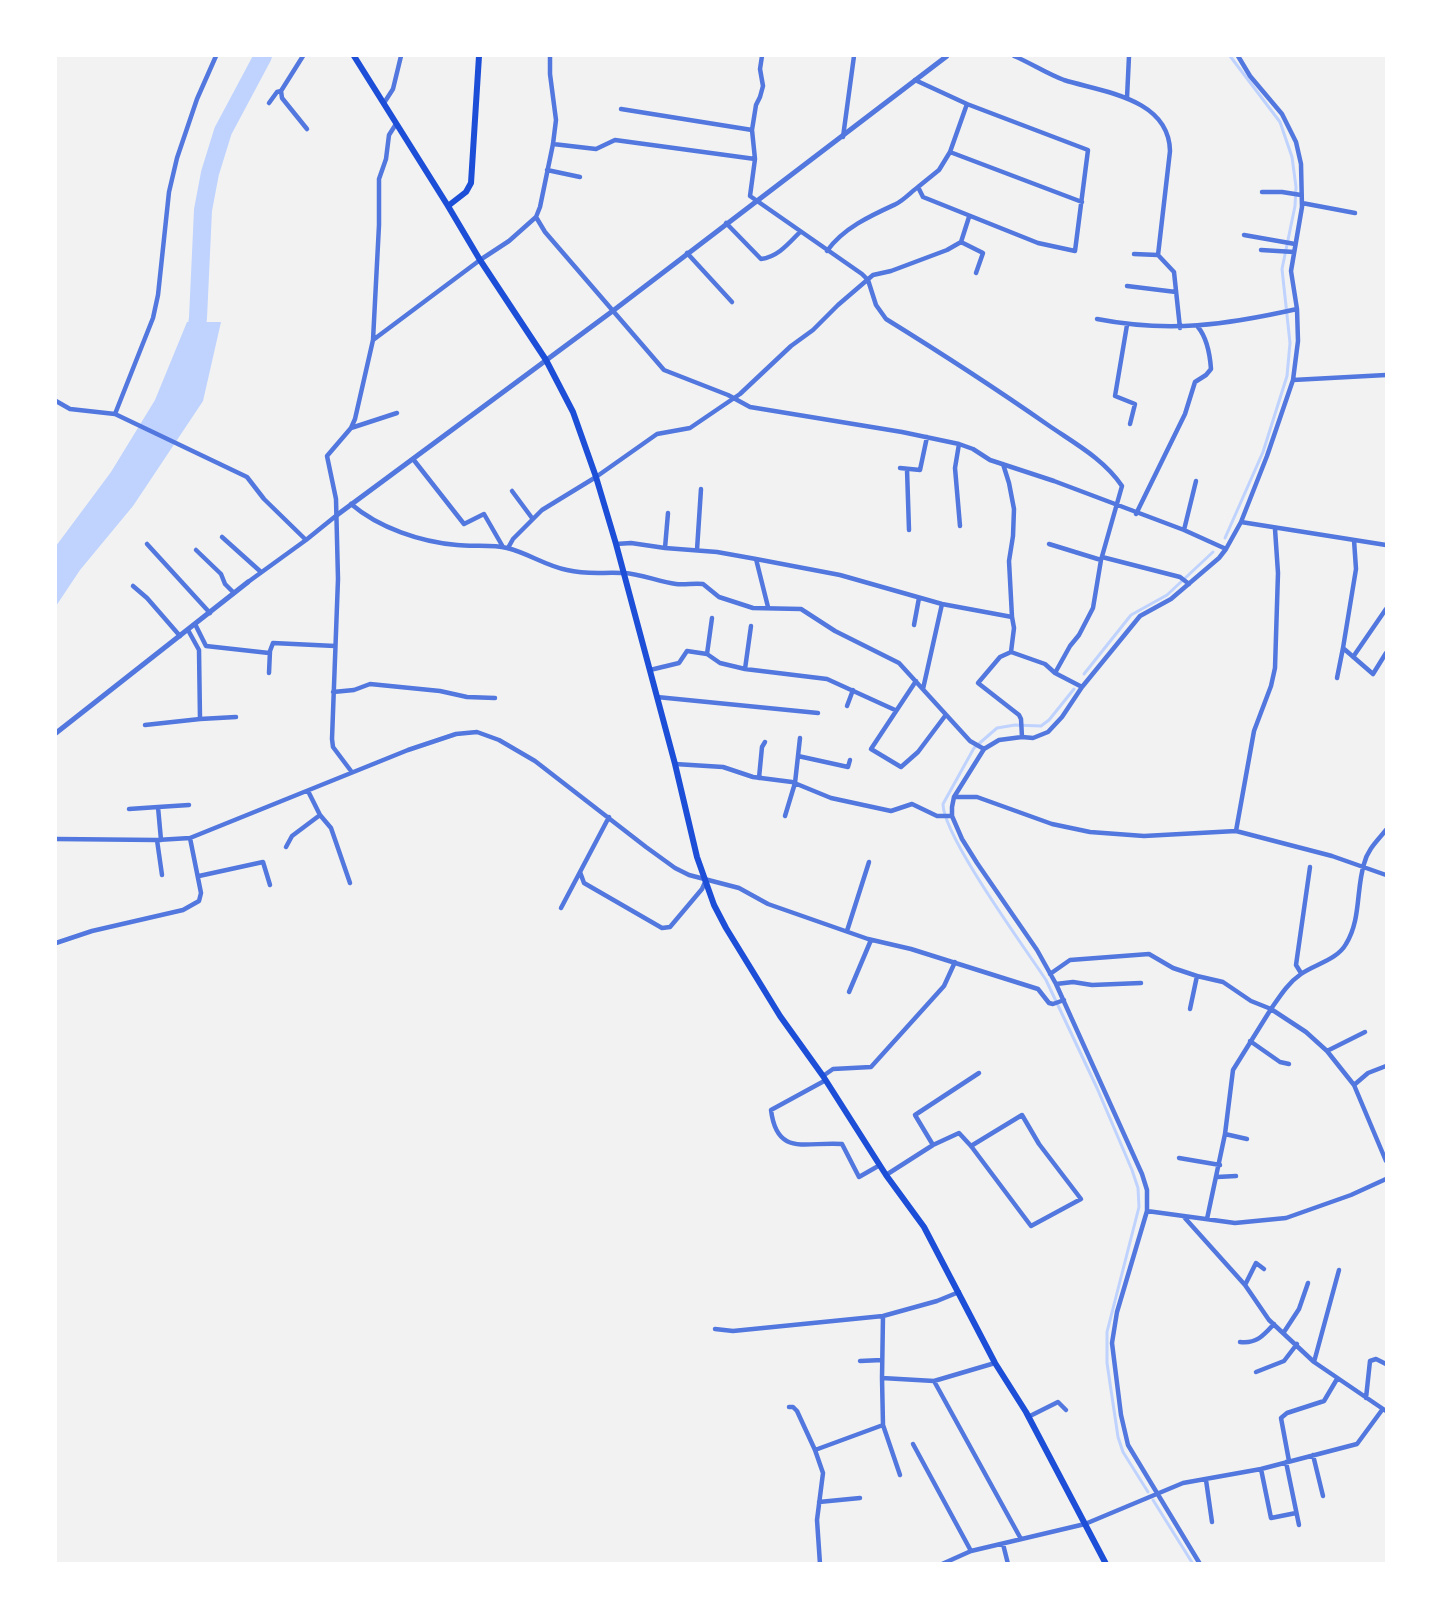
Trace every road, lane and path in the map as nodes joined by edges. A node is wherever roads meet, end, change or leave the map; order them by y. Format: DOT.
graph roads {
  1 [pos="216,56"];
  2 [pos="303,56"];
  3 [pos="354,56"];
  4 [pos="401,56"];
  5 [pos="479,56"];
  6 [pos="550,56"];
  7 [pos="762,56"];
  8 [pos="854,56"];
  9 [pos="947,56"];
  10 [pos="1014,56"];
  11 [pos="1129,56"];
  12 [pos="1238,56"];
  13 [pos="915,80"];
  14 [pos="280,92"];
  15 [pos="1127,98"];
  16 [pos="269,103"];
  17 [pos="384,104"];
  18 [pos="967,104"];
  19 [pos="621,109"];
  20 [pos="396,124"];
  21 [pos="307,129"];
  22 [pos="752,130"];
  23 [pos="843,137"];
  24 [pos="553,144"];
  25 [pos="950,152"];
  26 [pos="755,159"];
  27 [pos="547,170"];
  28 [pos="580,177"];
  29 [pos="918,187"];
  30 [pos="1263,192"];
  31 [pos="1301,195"];
  32 [pos="755,201"];
  33 [pos="1082,202"];
  34 [pos="1302,203"];
  35 [pos="448,206"];
  36 [pos="1355,213"];
  37 [pos="536,217"];
  38 [pos="969,217"];
  39 [pos="726,224"];
  40 [pos="800,232"];
  41 [pos="1244,235"];
  42 [pos="961,242"];
  43 [pos="1294,244"];
  44 [pos="827,250"];
  45 [pos="1261,250"];
  46 [pos="1293,252"];
  47 [pos="687,253"];
  48 [pos="1134,254"];
  49 [pos="1158,255"];
  50 [pos="480,260"];
  51 [pos="976,273"];
  52 [pos="868,280"];
  53 [pos="1127,286"];
  54 [pos="1176,292"];
  55 [pos="732,302"];
  56 [pos="614,310"];
  57 [pos="1295,310"];
  58 [pos="1097,319"];
  59 [pos="1127,325"];
  60 [pos="1198,327"];
  61 [pos="1180,328"];
  62 [pos="373,340"];
  63 [pos="546,360"];
  64 [pos="1386,375"];
  65 [pos="1293,380"];
  66 [pos="734,398"];
  67 [pos="56,401"];
  68 [pos="397,413"];
  69 [pos="118,415"];
  70 [pos="1130,424"];
  71 [pos="351,428"];
  72 [pos="927,437"];
  73 [pos="959,444"];
  74 [pos="413,459"];
  75 [pos="1003,464"];
  76 [pos="900,468"];
  77 [pos="907,469"];
  78 [pos="596,477"];
  79 [pos="1196,481"];
  80 [pos="701,489"];
  81 [pos="512,491"];
  82 [pos="351,504"];
  83 [pos="1116,505"];
  84 [pos="668,513"];
  85 [pos="337,514"];
  86 [pos="1137,514"];
  87 [pos="532,518"];
  88 [pos="1241,522"];
  89 [pos="960,526"];
  90 [pos="1275,529"];
  91 [pos="909,530"];
  92 [pos="1184,530"];
  93 [pos="222,537"];
  94 [pos="306,540"];
  95 [pos="1354,540"];
  96 [pos="147,544"];
  97 [pos="616,544"];
  98 [pos="1049,544"];
  99 [pos="1386,545"];
  100 [pos="505,548"];
  101 [pos="665,548"];
  102 [pos="1226,549"];
  103 [pos="196,550"];
  104 [pos="697,550"];
  105 [pos="756,559"];
  106 [pos="1102,559"];
  107 [pos="261,572"];
  108 [pos="623,573"];
  109 [pos="248,582"];
  110 [pos="1188,583"];
  111 [pos="133,586"];
  112 [pos="234,593"];
  113 [pos="919,598"];
  114 [pos="942,604"];
  115 [pos="768,607"];
  116 [pos="1386,609"];
  117 [pos="210,613"];
  118 [pos="1012,617"];
  119 [pos="712,618"];
  120 [pos="195,624"];
  121 [pos="914,625"];
  122 [pos="751,626"];
  123 [pos="188,630"];
  124 [pos="180,636"];
  125 [pos="335,646"];
  126 [pos="1342,648"];
  127 [pos="1011,652"];
  128 [pos="269,653"];
  129 [pos="1386,653"];
  130 [pos="707,654"];
  131 [pos="1353,657"];
  132 [pos="745,669"];
  133 [pos="650,670"];
  134 [pos="269,672"];
  135 [pos="1055,673"];
  136 [pos="1337,678"];
  137 [pos="915,681"];
  138 [pos="1082,687"];
  139 [pos="923,689"];
  140 [pos="853,690"];
  141 [pos="333,692"];
  142 [pos="657,697"];
  143 [pos="495,698"];
  144 [pos="847,706"];
  145 [pos="895,710"];
  146 [pos="818,713"];
  147 [pos="945,716"];
  148 [pos="236,717"];
  149 [pos="200,719"];
  150 [pos="145,725"];
  151 [pos="56,733"];
  152 [pos="1022,734"];
  153 [pos="800,738"];
  154 [pos="765,742"];
  155 [pos="983,749"];
  156 [pos="798,756"];
  157 [pos="850,760"];
  158 [pos="675,764"];
  159 [pos="351,771"];
  160 [pos="759,777"];
  161 [pos="795,783"];
  162 [pos="308,791"];
  163 [pos="954,797"];
  164 [pos="189,805"];
  165 [pos="158,807"];
  166 [pos="129,809"];
  167 [pos="320,815"];
  168 [pos="785,816"];
  169 [pos="950,816"];
  170 [pos="609,817"];
  171 [pos="1386,830"];
  172 [pos="1236,831"];
  173 [pos="190,838"];
  174 [pos="56,839"];
  175 [pos="159,840"];
  176 [pos="286,847"];
  177 [pos="869,862"];
  178 [pos="1310,867"];
  179 [pos="1363,867"];
  180 [pos="580,872"];
  181 [pos="162,875"];
  182 [pos="1386,875"];
  183 [pos="199,876"];
  184 [pos="706,880"];
  185 [pos="350,883"];
  186 [pos="270,885"];
  187 [pos="561,908"];
  188 [pos="847,931"];
  189 [pos="871,940"];
  190 [pos="56,943"];
  191 [pos="955,962"];
  192 [pos="1302,973"];
  193 [pos="1050,974"];
  194 [pos="1197,976"];
  195 [pos="1141,983"];
  196 [pos="1056,984"];
  197 [pos="1117,984"];
  198 [pos="849,992"];
  199 [pos="1117,993"];
  200 [pos="1062,1001"];
  201 [pos="1190,1009"];
  202 [pos="1271,1009"];
  203 [pos="1365,1032"];
  204 [pos="1250,1041"];
  205 [pos="1327,1051"];
  206 [pos="1289,1064"];
  207 [pos="1386,1066"];
  208 [pos="979,1073"];
  209 [pos="824,1078"];
  210 [pos="1354,1085"];
  211 [pos="1225,1134"];
  212 [pos="1247,1139"];
  213 [pos="933,1145"];
  214 [pos="971,1146"];
  215 [pos="1179,1158"];
  216 [pos="1386,1161"];
  217 [pos="880,1165"];
  218 [pos="1220,1165"];
  219 [pos="886,1175"];
  220 [pos="1236,1176"];
  221 [pos="1217,1177"];
  222 [pos="1386,1179"];
  223 [pos="1147,1211"];
  224 [pos="1184,1217"];
  225 [pos="1208,1219"];
  226 [pos="1264,1269"];
  227 [pos="1340,1270"];
  228 [pos="1308,1282"];
  229 [pos="1245,1285"];
  230 [pos="959,1293"];
  231 [pos="884,1316"];
  232 [pos="1274,1324"];
  233 [pos="715,1329"];
  234 [pos="1284,1332"];
  235 [pos="1240,1342"];
  236 [pos="1297,1344"];
  237 [pos="882,1360"];
  238 [pos="860,1361"];
  239 [pos="1314,1362"];
  240 [pos="995,1363"];
  241 [pos="1386,1364"];
  242 [pos="1256,1372"];
  243 [pos="882,1378"];
  244 [pos="1337,1379"];
  245 [pos="934,1381"];
  246 [pos="1366,1398"];
  247 [pos="789,1407"];
  248 [pos="1066,1410"];
  249 [pos="1384,1410"];
  250 [pos="1028,1417"];
  251 [pos="883,1425"];
  252 [pos="913,1444"];
  253 [pos="815,1450"];
  254 [pos="1313,1455"];
  255 [pos="1287,1462"];
  256 [pos="1261,1469"];
  257 [pos="900,1475"];
  258 [pos="1206,1480"];
  259 [pos="1157,1494"];
  260 [pos="1323,1496"];
  261 [pos="860,1498"];
  262 [pos="819,1502"];
  263 [pos="1296,1513"];
  264 [pos="1212,1522"];
  265 [pos="1085,1524"];
  266 [pos="1299,1525"];
  267 [pos="1021,1539"];
  268 [pos="1003,1544"];
  269 [pos="971,1551"];
  270 [pos="956,1557"];
  271 [pos="820,1563"];
  272 [pos="942,1563"];
  273 [pos="958,1563"];
  274 [pos="1008,1563"];
  275 [pos="1106,1563"];
  276 [pos="1200,1563"];
  1 -- 69 [label="street"];
  2 -- 14 [label="street"];
  3 -- 17 [label="main road"];
  4 -- 17 [label="street"];
  5 -- 35 [label="main road"];
  6 -- 24 [label="street"];
  7 -- 22 [label="street"];
  8 -- 23 [label="street"];
  9 -- 13 [label="street"];
  10 -- 15 [label="street"];
  11 -- 15 [label="street"];
  12 -- 31 [label="street"];
  13 -- 18 [label="street"];
  13 -- 23 [label="street"];
  14 -- 16 [label="street"];
  14 -- 21 [label="street"];
  15 -- 49 [label="street"];
  17 -- 20 [label="main road"];
  18 -- 25 [label="street"];
  18 -- 33 [label="street"];
  19 -- 22 [label="street"];
  20 -- 35 [label="main road"];
  20 -- 62 [label="street"];
  22 -- 26 [label="street"];
  23 -- 32 [label="street"];
  24 -- 26 [label="street"];
  24 -- 27 [label="street"];
  25 -- 29 [label="street"];
  25 -- 33 [label="street"];
  26 -- 32 [label="street"];
  27 -- 28 [label="street"];
  27 -- 37 [label="street"];
  29 -- 38 [label="street"];
  29 -- 44 [label="street"];
  30 -- 31 [label="street"];
  31 -- 34 [label="street"];
  32 -- 39 [label="street"];
  32 -- 40 [label="street"];
  33 -- 38 [label="street"];
  34 -- 36 [label="street"];
  34 -- 43 [label="street"];
  35 -- 50 [label="main road"];
  37 -- 50 [label="street"];
  37 -- 56 [label="street"];
  38 -- 42 [label="street"];
  39 -- 40 [label="street"];
  39 -- 47 [label="street"];
  40 -- 44 [label="street"];
  41 -- 43 [label="street"];
  42 -- 51 [label="street"];
  42 -- 52 [label="street"];
  43 -- 46 [label="street"];
  44 -- 52 [label="street"];
  45 -- 46 [label="street"];
  46 -- 57 [label="street"];
  47 -- 55 [label="street"];
  47 -- 56 [label="street"];
  48 -- 49 [label="street"];
  49 -- 54 [label="street"];
  50 -- 62 [label="street"];
  50 -- 63 [label="main road"];
  52 -- 66 [label="street"];
  52 -- 83 [label="street"];
  53 -- 54 [label="street"];
  54 -- 61 [label="street"];
  56 -- 63 [label="street"];
  56 -- 66 [label="street"];
  57 -- 60 [label="street"];
  57 -- 65 [label="street"];
  58 -- 59 [label="street"];
  59 -- 61 [label="street"];
  59 -- 70 [label="street"];
  60 -- 61 [label="street"];
  60 -- 86 [label="street"];
  62 -- 71 [label="street"];
  63 -- 74 [label="street"];
  63 -- 78 [label="main road"];
  64 -- 65 [label="street"];
  65 -- 88 [label="street"];
  66 -- 72 [label="street"];
  66 -- 78 [label="street"];
  67 -- 69 [label="street"];
  68 -- 71 [label="street"];
  69 -- 94 [label="street"];
  71 -- 85 [label="street"];
  72 -- 73 [label="street"];
  72 -- 77 [label="street"];
  73 -- 75 [label="street"];
  73 -- 89 [label="street"];
  74 -- 82 [label="street"];
  74 -- 100 [label="street"];
  75 -- 83 [label="street"];
  75 -- 118 [label="street"];
  76 -- 77 [label="street"];
  77 -- 91 [label="street"];
  78 -- 87 [label="street"];
  78 -- 97 [label="main road"];
  79 -- 92 [label="street"];
  80 -- 104 [label="street"];
  81 -- 87 [label="street"];
  82 -- 85 [label="street"];
  82 -- 100 [label="street"];
  83 -- 86 [label="street"];
  83 -- 106 [label="street"];
  84 -- 101 [label="street"];
  85 -- 94 [label="street"];
  85 -- 125 [label="street"];
  86 -- 92 [label="street"];
  87 -- 100 [label="street"];
  88 -- 90 [label="street"];
  88 -- 102 [label="street"];
  90 -- 95 [label="street"];
  90 -- 172 [label="street"];
  92 -- 102 [label="street"];
  93 -- 107 [label="street"];
  94 -- 107 [label="street"];
  95 -- 99 [label="street"];
  95 -- 126 [label="street"];
  96 -- 117 [label="street"];
  97 -- 101 [label="street"];
  97 -- 108 [label="main road"];
  98 -- 106 [label="street"];
  100 -- 108 [label="street"];
  101 -- 104 [label="street"];
  102 -- 110 [label="street"];
  103 -- 112 [label="street"];
  104 -- 105 [label="street"];
  105 -- 113 [label="street"];
  105 -- 115 [label="street"];
  106 -- 110 [label="street"];
  106 -- 135 [label="street"];
  107 -- 109 [label="street"];
  108 -- 115 [label="street"];
  108 -- 133 [label="main road"];
  109 -- 112 [label="street"];
  110 -- 138 [label="street"];
  111 -- 124 [label="street"];
  112 -- 117 [label="street"];
  113 -- 114 [label="street"];
  113 -- 121 [label="street"];
  114 -- 118 [label="street"];
  114 -- 139 [label="street"];
  115 -- 137 [label="street"];
  116 -- 131 [label="street"];
  117 -- 120 [label="street"];
  118 -- 127 [label="street"];
  119 -- 130 [label="street"];
  120 -- 123 [label="street"];
  120 -- 128 [label="street"];
  122 -- 132 [label="street"];
  123 -- 124 [label="street"];
  123 -- 149 [label="street"];
  124 -- 151 [label="street"];
  125 -- 128 [label="street"];
  125 -- 141 [label="street"];
  126 -- 131 [label="street"];
  126 -- 136 [label="street"];
  127 -- 135 [label="street"];
  127 -- 152 [label="street"];
  128 -- 134 [label="street"];
  129 -- 131 [label="street"];
  130 -- 132 [label="street"];
  130 -- 133 [label="street"];
  132 -- 140 [label="street"];
  133 -- 142 [label="main road"];
  135 -- 138 [label="street"];
  137 -- 139 [label="street"];
  137 -- 145 [label="street"];
  138 -- 152 [label="street"];
  139 -- 147 [label="street"];
  140 -- 144 [label="street"];
  140 -- 145 [label="street"];
  141 -- 143 [label="street"];
  141 -- 159 [label="street"];
  142 -- 146 [label="street"];
  142 -- 158 [label="main road"];
  145 -- 147 [label="street"];
  147 -- 155 [label="street"];
  148 -- 149 [label="street"];
  149 -- 150 [label="street"];
  152 -- 155 [label="street"];
  153 -- 156 [label="street"];
  154 -- 160 [label="street"];
  155 -- 163 [label="street"];
  156 -- 157 [label="street"];
  156 -- 161 [label="street"];
  158 -- 160 [label="street"];
  158 -- 184 [label="main road"];
  159 -- 162 [label="street"];
  159 -- 170 [label="street"];
  160 -- 161 [label="street"];
  161 -- 168 [label="street"];
  161 -- 169 [label="street"];
  162 -- 167 [label="street"];
  162 -- 173 [label="street"];
  163 -- 169 [label="street"];
  163 -- 172 [label="street"];
  164 -- 165 [label="street"];
  165 -- 166 [label="street"];
  165 -- 175 [label="street"];
  167 -- 176 [label="street"];
  167 -- 185 [label="street"];
  169 -- 193 [label="street"];
  170 -- 180 [label="street"];
  170 -- 184 [label="street"];
  171 -- 179 [label="street"];
  172 -- 179 [label="street"];
  173 -- 175 [label="street"];
  173 -- 183 [label="street"];
  174 -- 175 [label="street"];
  175 -- 181 [label="street"];
  177 -- 188 [label="street"];
  178 -- 192 [label="street"];
  179 -- 182 [label="street"];
  179 -- 192 [label="street"];
  180 -- 184 [label="street"];
  180 -- 187 [label="street"];
  183 -- 186 [label="street"];
  183 -- 190 [label="street"];
  184 -- 188 [label="street"];
  184 -- 209 [label="main road"];
  188 -- 189 [label="street"];
  189 -- 191 [label="street"];
  189 -- 198 [label="street"];
  191 -- 200 [label="street"];
  191 -- 209 [label="street"];
  192 -- 202 [label="street"];
  193 -- 194 [label="street"];
  193 -- 196 [label="street"];
  194 -- 201 [label="street"];
  194 -- 202 [label="street"];
  195 -- 197 [label="street"];
  196 -- 197 [label="street"];
  196 -- 200 [label="street"];
  197 -- 199 [label="street"];
  200 -- 223 [label="street"];
  202 -- 204 [label="street"];
  202 -- 205 [label="street"];
  203 -- 205 [label="street"];
  204 -- 206 [label="street"];
  204 -- 211 [label="street"];
  205 -- 210 [label="street"];
  207 -- 210 [label="street"];
  208 -- 213 [label="street"];
  209 -- 217 [label="main road"];
  209 -- 217 [label="street"];
  210 -- 216 [label="street"];
  211 -- 212 [label="street"];
  211 -- 218 [label="street"];
  213 -- 214 [label="street"];
  213 -- 219 [label="street"];
  214 -- 214 [label="street"];
  215 -- 218 [label="street"];
  217 -- 219 [label="main road"];
  218 -- 221 [label="street"];
  219 -- 230 [label="main road"];
  220 -- 221 [label="street"];
  221 -- 225 [label="street"];
  222 -- 225 [label="street"];
  223 -- 224 [label="street"];
  223 -- 259 [label="street"];
  224 -- 225 [label="street"];
  224 -- 229 [label="street"];
  226 -- 229 [label="street"];
  227 -- 239 [label="street"];
  228 -- 234 [label="street"];
  229 -- 232 [label="street"];
  230 -- 231 [label="street"];
  230 -- 240 [label="main road"];
  231 -- 233 [label="street"];
  231 -- 237 [label="street"];
  232 -- 234 [label="street"];
  232 -- 235 [label="street"];
  234 -- 236 [label="street"];
  236 -- 239 [label="street"];
  236 -- 242 [label="street"];
  237 -- 238 [label="street"];
  237 -- 243 [label="street"];
  239 -- 244 [label="street"];
  240 -- 245 [label="street"];
  240 -- 250 [label="main road"];
  241 -- 246 [label="street"];
  243 -- 245 [label="street"];
  243 -- 251 [label="street"];
  244 -- 246 [label="street"];
  244 -- 255 [label="street"];
  245 -- 267 [label="street"];
  246 -- 249 [label="street"];
  247 -- 253 [label="street"];
  248 -- 250 [label="street"];
  249 -- 254 [label="street"];
  250 -- 265 [label="main road"];
  251 -- 253 [label="street"];
  251 -- 257 [label="street"];
  252 -- 269 [label="street"];
  253 -- 262 [label="street"];
  254 -- 255 [label="street"];
  254 -- 260 [label="street"];
  255 -- 256 [label="street"];
  255 -- 263 [label="street"];
  256 -- 258 [label="street"];
  256 -- 263 [label="street"];
  258 -- 259 [label="street"];
  258 -- 264 [label="street"];
  259 -- 265 [label="street"];
  259 -- 276 [label="street"];
  261 -- 262 [label="street"];
  262 -- 271 [label="street"];
  263 -- 266 [label="street"];
  265 -- 267 [label="street"];
  265 -- 275 [label="main road"];
  267 -- 268 [label="street"];
  268 -- 269 [label="street"];
  268 -- 274 [label="street"];
  269 -- 270 [label="street"];
  270 -- 272 [label="street"];
  270 -- 273 [label="street"];
}
